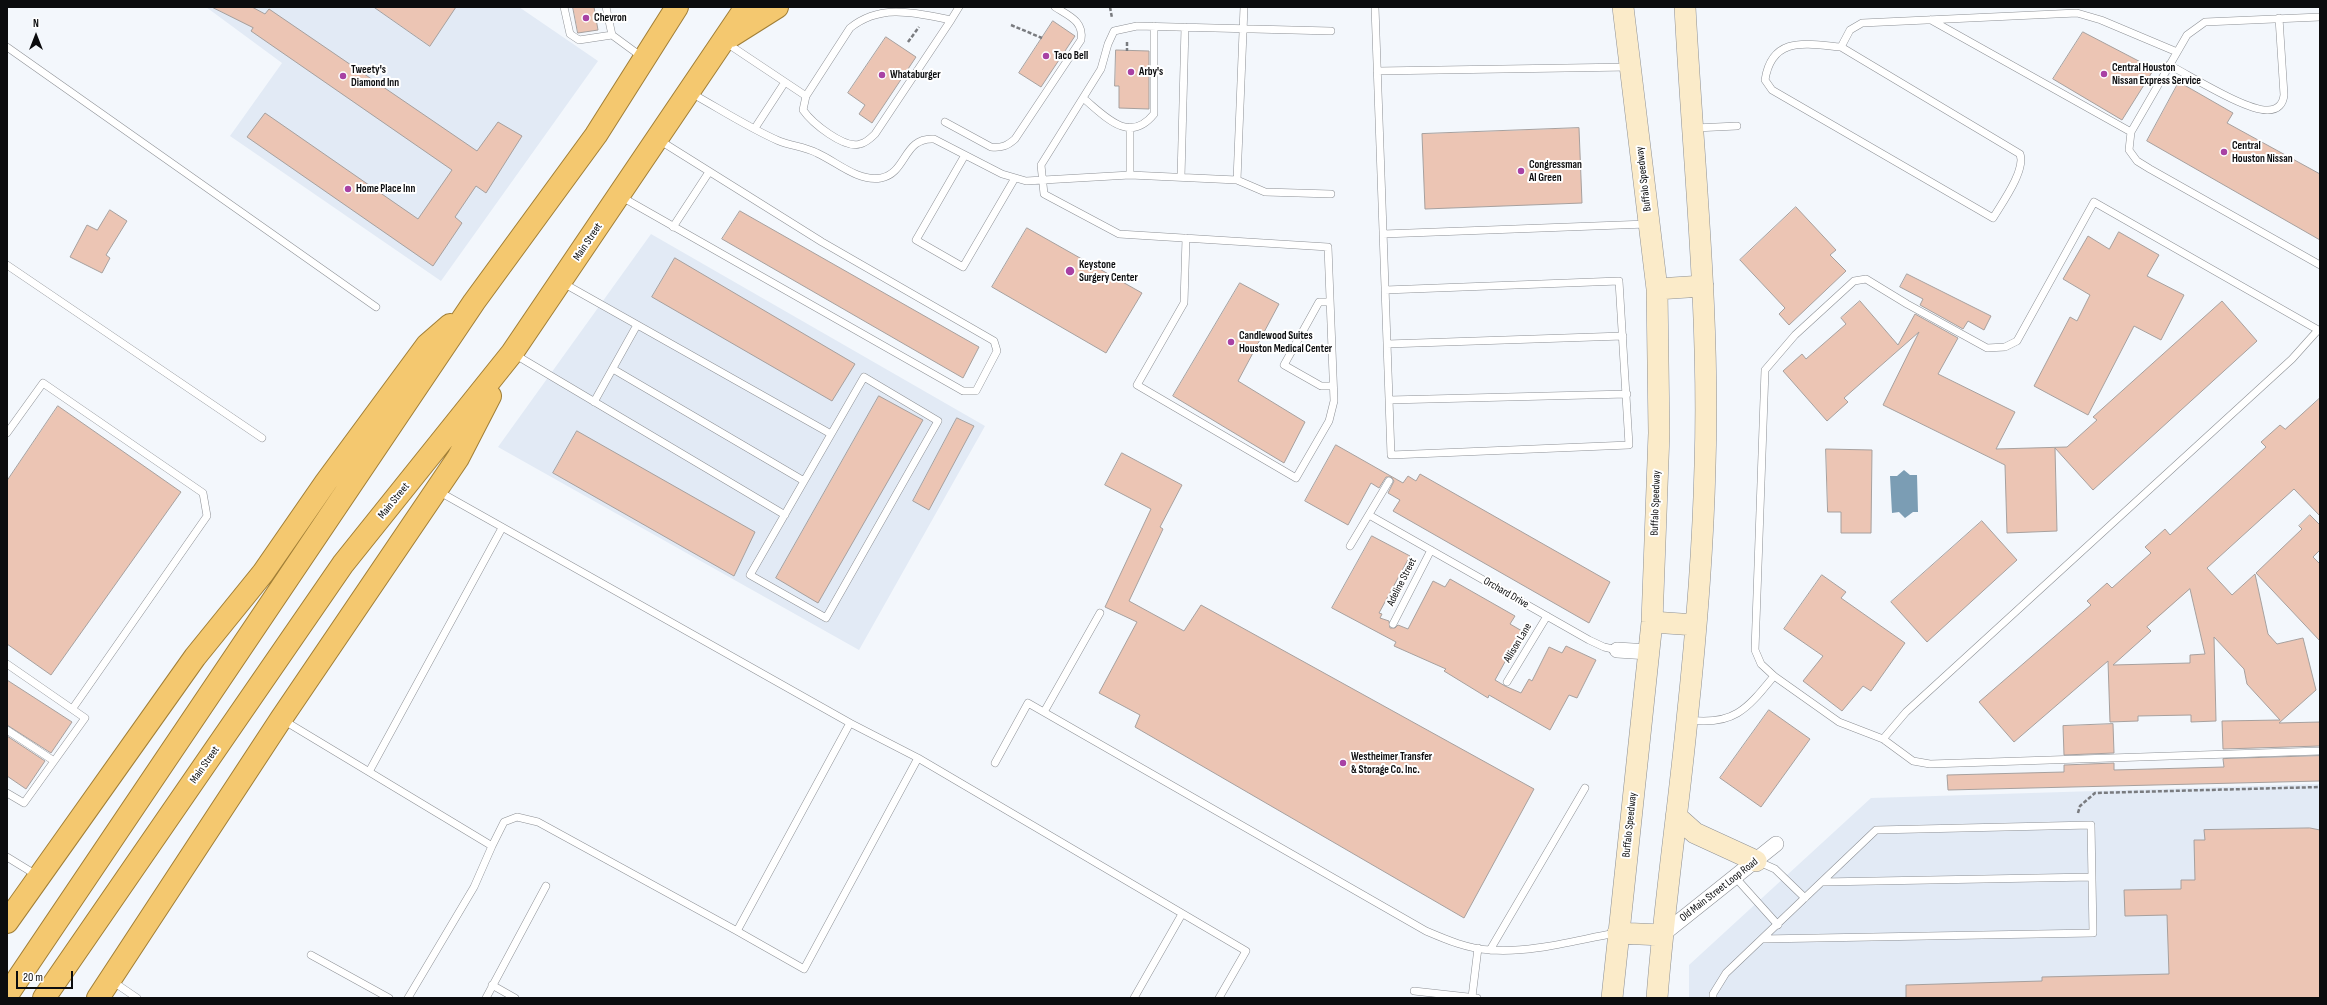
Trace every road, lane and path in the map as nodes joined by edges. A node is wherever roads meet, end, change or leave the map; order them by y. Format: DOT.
graph roads {
  1 [pos="564,7"];
  2 [pos="606,7"];
  3 [pos="663,7"];
  4 [pos="677,7"];
  5 [pos="746,7"];
  6 [pos="777,7"];
  7 [pos="959,7"];
  8 [pos="1055,7"];
  9 [pos="1244,7"];
  10 [pos="1375,7"];
  11 [pos="1624,7"];
  12 [pos="1685,7"];
  13 [pos="2320,17"];
  14 [pos="2279,18"];
  15 [pos="951,20"];
  16 [pos="1931,20"];
  17 [pos="1011,25"];
  18 [pos="1154,26"];
  19 [pos="1185,27"];
  20 [pos="1243,28"];
  21 [pos="1331,31"];
  22 [pos="612,35"];
  23 [pos="1042,38"];
  24 [pos="656,40"];
  25 [pos="723,41"];
  26 [pos="7,47"];
  27 [pos="1841,47"];
  28 [pos="2177,52"];
  29 [pos="644,58"];
  30 [pos="2169,65"];
  31 [pos="1630,67"];
  32 [pos="1377,71"];
  33 [pos="784,82"];
  34 [pos="689,92"];
  35 [pos="806,96"];
  36 [pos="1083,98"];
  37 [pos="945,122"];
  38 [pos="1737,126"];
  39 [pos="1130,127"];
  40 [pos="755,128"];
  41 [pos="1691,128"];
  42 [pos="2131,132"];
  43 [pos="657,139"];
  44 [pos="965,155"];
  45 [pos="709,172"];
  46 [pos="1130,175"];
  47 [pos="1181,177"];
  48 [pos="1015,178"];
  49 [pos="1042,180"];
  50 [pos="1237,180"];
  51 [pos="1331,194"];
  52 [pos="619,196"];
  53 [pos="1649,224"];
  54 [pos="673,227"];
  55 [pos="1383,234"];
  56 [pos="1186,238"];
  57 [pos="7,265"];
  58 [pos="2320,265"];
  59 [pos="561,282"];
  60 [pos="1703,286"];
  61 [pos="1657,289"];
  62 [pos="1385,290"];
  63 [pos="474,302"];
  64 [pos="1330,302"];
  65 [pos="376,307"];
  66 [pos="638,325"];
  67 [pos="2319,331"];
  68 [pos="1622,336"];
  69 [pos="1387,344"];
  70 [pos="512,353"];
  71 [pos="613,369"];
  72 [pos="1333,386"];
  73 [pos="1627,394"];
  74 [pos="1389,400"];
  75 [pos="594,402"];
  76 [pos="7,432"];
  77 [pos="831,434"];
  78 [pos="262,438"];
  79 [pos="804,481"];
  80 [pos="1389,481"];
  81 [pos="436,490"];
  82 [pos="785,515"];
  83 [pos="1369,515"];
  84 [pos="502,528"];
  85 [pos="1350,546"];
  86 [pos="1431,550"];
  87 [pos="1100,613"];
  88 [pos="1547,616"];
  89 [pos="1652,622"];
  90 [pos="1393,624"];
  91 [pos="1696,625"];
  92 [pos="1617,650"];
  93 [pos="1649,652"];
  94 [pos="7,664"];
  95 [pos="1774,676"];
  96 [pos="1507,682"];
  97 [pos="73,708"];
  98 [pos="1044,712"];
  99 [pos="281,719"];
  100 [pos="1688,720"];
  101 [pos="850,723"];
  102 [pos="7,730"];
  103 [pos="1883,739"];
  104 [pos="2320,751"];
  105 [pos="918,758"];
  106 [pos="54,761"];
  107 [pos="996,763"];
  108 [pos="370,770"];
  109 [pos="2320,787"];
  110 [pos="1584,788"];
  111 [pos="7,793"];
  112 [pos="1676,816"];
  113 [pos="2075,825"];
  114 [pos="1776,844"];
  115 [pos="492,846"];
  116 [pos="7,858"];
  117 [pos="1756,861"];
  118 [pos="40,877"];
  119 [pos="1735,877"];
  120 [pos="2092,877"];
  121 [pos="1822,882"];
  122 [pos="546,886"];
  123 [pos="1805,898"];
  124 [pos="1182,914"];
  125 [pos="7,922"];
  126 [pos="1778,925"];
  127 [pos="737,931"];
  128 [pos="1618,933"];
  129 [pos="1662,935"];
  130 [pos="1762,939"];
  131 [pos="1478,948"];
  132 [pos="1490,950"];
  133 [pos="311,954"];
  134 [pos="110,980"];
  135 [pos="492,985"];
  136 [pos="1414,991"];
  137 [pos="7,995"];
  138 [pos="44,998"];
  139 [pos="98,998"];
  140 [pos="137,998"];
  141 [pos="389,998"];
  142 [pos="408,998"];
  143 [pos="486,998"];
  144 [pos="515,998"];
  145 [pos="1134,998"];
  146 [pos="1219,998"];
  147 [pos="1474,998"];
  148 [pos="1612,998"];
  149 [pos="1657,998"];
  150 [pos="1713,998"];
  1 -- 22 [label="lane"];
  2 -- 22 [label="lane"];
  3 -- 24 [label="highway"];
  4 -- 24 [label="highway"];
  5 -- 25 [label="highway, Main Street"];
  6 -- 25 [label="highway"];
  7 -- 15 [label="lane"];
  8 -- 37 [label="lane"];
  9 -- 20 [label="lane"];
  10 -- 32 [label="lane"];
  11 -- 31 [label="main road, Buffalo Speedway"];
  12 -- 41 [label="main road"];
  13 -- 14 [label="lane"];
  14 -- 28 [label="lane"];
  14 -- 30 [label="lane"];
  15 -- 35 [label="lane"];
  15 -- 35 [label="lane"];
  16 -- 27 [label="lane"];
  16 -- 28 [label="lane"];
  16 -- 42 [label="lane"];
  17 -- 23 [label="path"];
  18 -- 19 [label="lane"];
  18 -- 36 [label="lane"];
  18 -- 39 [label="lane"];
  19 -- 20 [label="lane"];
  19 -- 47 [label="lane"];
  20 -- 21 [label="lane"];
  20 -- 50 [label="lane"];
  22 -- 29 [label="lane"];
  24 -- 29 [label="highway"];
  25 -- 33 [label="lane"];
  25 -- 34 [label="highway, Main Street"];
  26 -- 65 [label="lane"];
  27 -- 27 [label="lane"];
  28 -- 30 [label="lane"];
  29 -- 63 [label="highway"];
  30 -- 42 [label="lane"];
  31 -- 32 [label="lane"];
  31 -- 53 [label="main road, Buffalo Speedway"];
  32 -- 55 [label="lane"];
  33 -- 35 [label="lane"];
  33 -- 40 [label="lane"];
  34 -- 40 [label="lane"];
  34 -- 43 [label="highway, Main Street"];
  36 -- 39 [label="lane"];
  36 -- 49 [label="lane"];
  38 -- 41 [label="lane"];
  39 -- 46 [label="lane"];
  40 -- 44 [label="lane"];
  41 -- 60 [label="main road"];
  42 -- 58 [label="lane"];
  43 -- 45 [label="lane"];
  43 -- 52 [label="highway, Main Street"];
  44 -- 48 [label="lane"];
  44 -- 48 [label="lane"];
  45 -- 54 [label="lane"];
  45 -- 54 [label="lane"];
  46 -- 47 [label="lane"];
  46 -- 49 [label="lane"];
  47 -- 50 [label="lane"];
  48 -- 49 [label="lane"];
  49 -- 56 [label="lane"];
  50 -- 51 [label="lane"];
  52 -- 54 [label="lane"];
  52 -- 59 [label="highway, Main Street"];
  53 -- 55 [label="lane"];
  53 -- 61 [label="main road, Buffalo Speedway"];
  55 -- 62 [label="lane"];
  56 -- 64 [label="lane"];
  56 -- 72 [label="lane"];
  57 -- 78 [label="lane"];
  59 -- 66 [label="lane"];
  59 -- 70 [label="highway, Main Street"];
  60 -- 61 [label="main road"];
  60 -- 91 [label="main road"];
  61 -- 89 [label="main road, Buffalo Speedway"];
  62 -- 68 [label="lane"];
  62 -- 69 [label="lane"];
  63 -- 118 [label="highway"];
  63 -- 137 [label="highway"];
  64 -- 72 [label="lane"];
  64 -- 72 [label="lane"];
  66 -- 71 [label="lane"];
  66 -- 77 [label="lane"];
  67 -- 95 [label="lane"];
  67 -- 103 [label="lane"];
  68 -- 69 [label="lane"];
  68 -- 73 [label="lane"];
  69 -- 74 [label="lane"];
  70 -- 75 [label="lane"];
  70 -- 81 [label="highway"];
  70 -- 138 [label="highway, Main Street"];
  71 -- 75 [label="lane"];
  71 -- 79 [label="lane"];
  73 -- 74 [label="lane"];
  73 -- 74 [label="lane"];
  75 -- 82 [label="lane"];
  76 -- 97 [label="lane"];
  77 -- 79 [label="lane"];
  77 -- 82 [label="lane"];
  79 -- 82 [label="lane"];
  80 -- 83 [label="lane"];
  81 -- 84 [label="lane"];
  81 -- 99 [label="highway"];
  83 -- 85 [label="lane"];
  83 -- 86 [label="lane, Orchard Drive"];
  84 -- 101 [label="lane"];
  84 -- 108 [label="lane"];
  86 -- 88 [label="lane, Orchard Drive"];
  86 -- 90 [label="lane, Adeline Street"];
  87 -- 98 [label="lane"];
  88 -- 92 [label="lane, Orchard Drive"];
  88 -- 96 [label="lane, Allison Lane"];
  89 -- 91 [label="main road"];
  89 -- 93 [label="main road, Buffalo Speedway"];
  91 -- 100 [label="main road"];
  92 -- 93 [label="street, Orchard Drive"];
  93 -- 128 [label="main road, Buffalo Speedway"];
  94 -- 97 [label="lane"];
  95 -- 100 [label="lane"];
  95 -- 103 [label="lane"];
  97 -- 106 [label="lane"];
  98 -- 107 [label="lane"];
  98 -- 131 [label="lane"];
  99 -- 108 [label="lane"];
  99 -- 134 [label="highway"];
  100 -- 112 [label="main road"];
  101 -- 105 [label="lane"];
  101 -- 127 [label="lane"];
  102 -- 106 [label="lane"];
  103 -- 104 [label="lane"];
  105 -- 124 [label="lane"];
  105 -- 127 [label="lane"];
  106 -- 111 [label="lane"];
  108 -- 115 [label="lane"];
  109 -- 113 [label="path"];
  110 -- 132 [label="lane"];
  112 -- 117 [label="main road"];
  112 -- 129 [label="main road"];
  113 -- 120 [label="lane"];
  113 -- 121 [label="lane"];
  114 -- 117 [label="street, Old Main Street Loop Road"];
  115 -- 127 [label="lane"];
  115 -- 142 [label="lane"];
  116 -- 118 [label="lane"];
  117 -- 119 [label="street, Old Main Street Loop Road"];
  117 -- 123 [label="lane"];
  118 -- 125 [label="highway"];
  119 -- 126 [label="lane"];
  119 -- 129 [label="street, Old Main Street Loop Road"];
  120 -- 121 [label="lane"];
  120 -- 130 [label="lane"];
  121 -- 123 [label="lane"];
  122 -- 135 [label="lane"];
  123 -- 126 [label="lane"];
  124 -- 145 [label="lane"];
  124 -- 146 [label="lane"];
  126 -- 130 [label="lane"];
  128 -- 129 [label="main road"];
  128 -- 132 [label="lane"];
  128 -- 148 [label="main road, Buffalo Speedway"];
  129 -- 149 [label="main road"];
  130 -- 150 [label="lane"];
  131 -- 132 [label="lane"];
  131 -- 147 [label="lane"];
  133 -- 141 [label="lane"];
  134 -- 139 [label="highway"];
  134 -- 140 [label="lane"];
  135 -- 143 [label="lane"];
  135 -- 144 [label="lane"];
  136 -- 147 [label="lane"];
}
